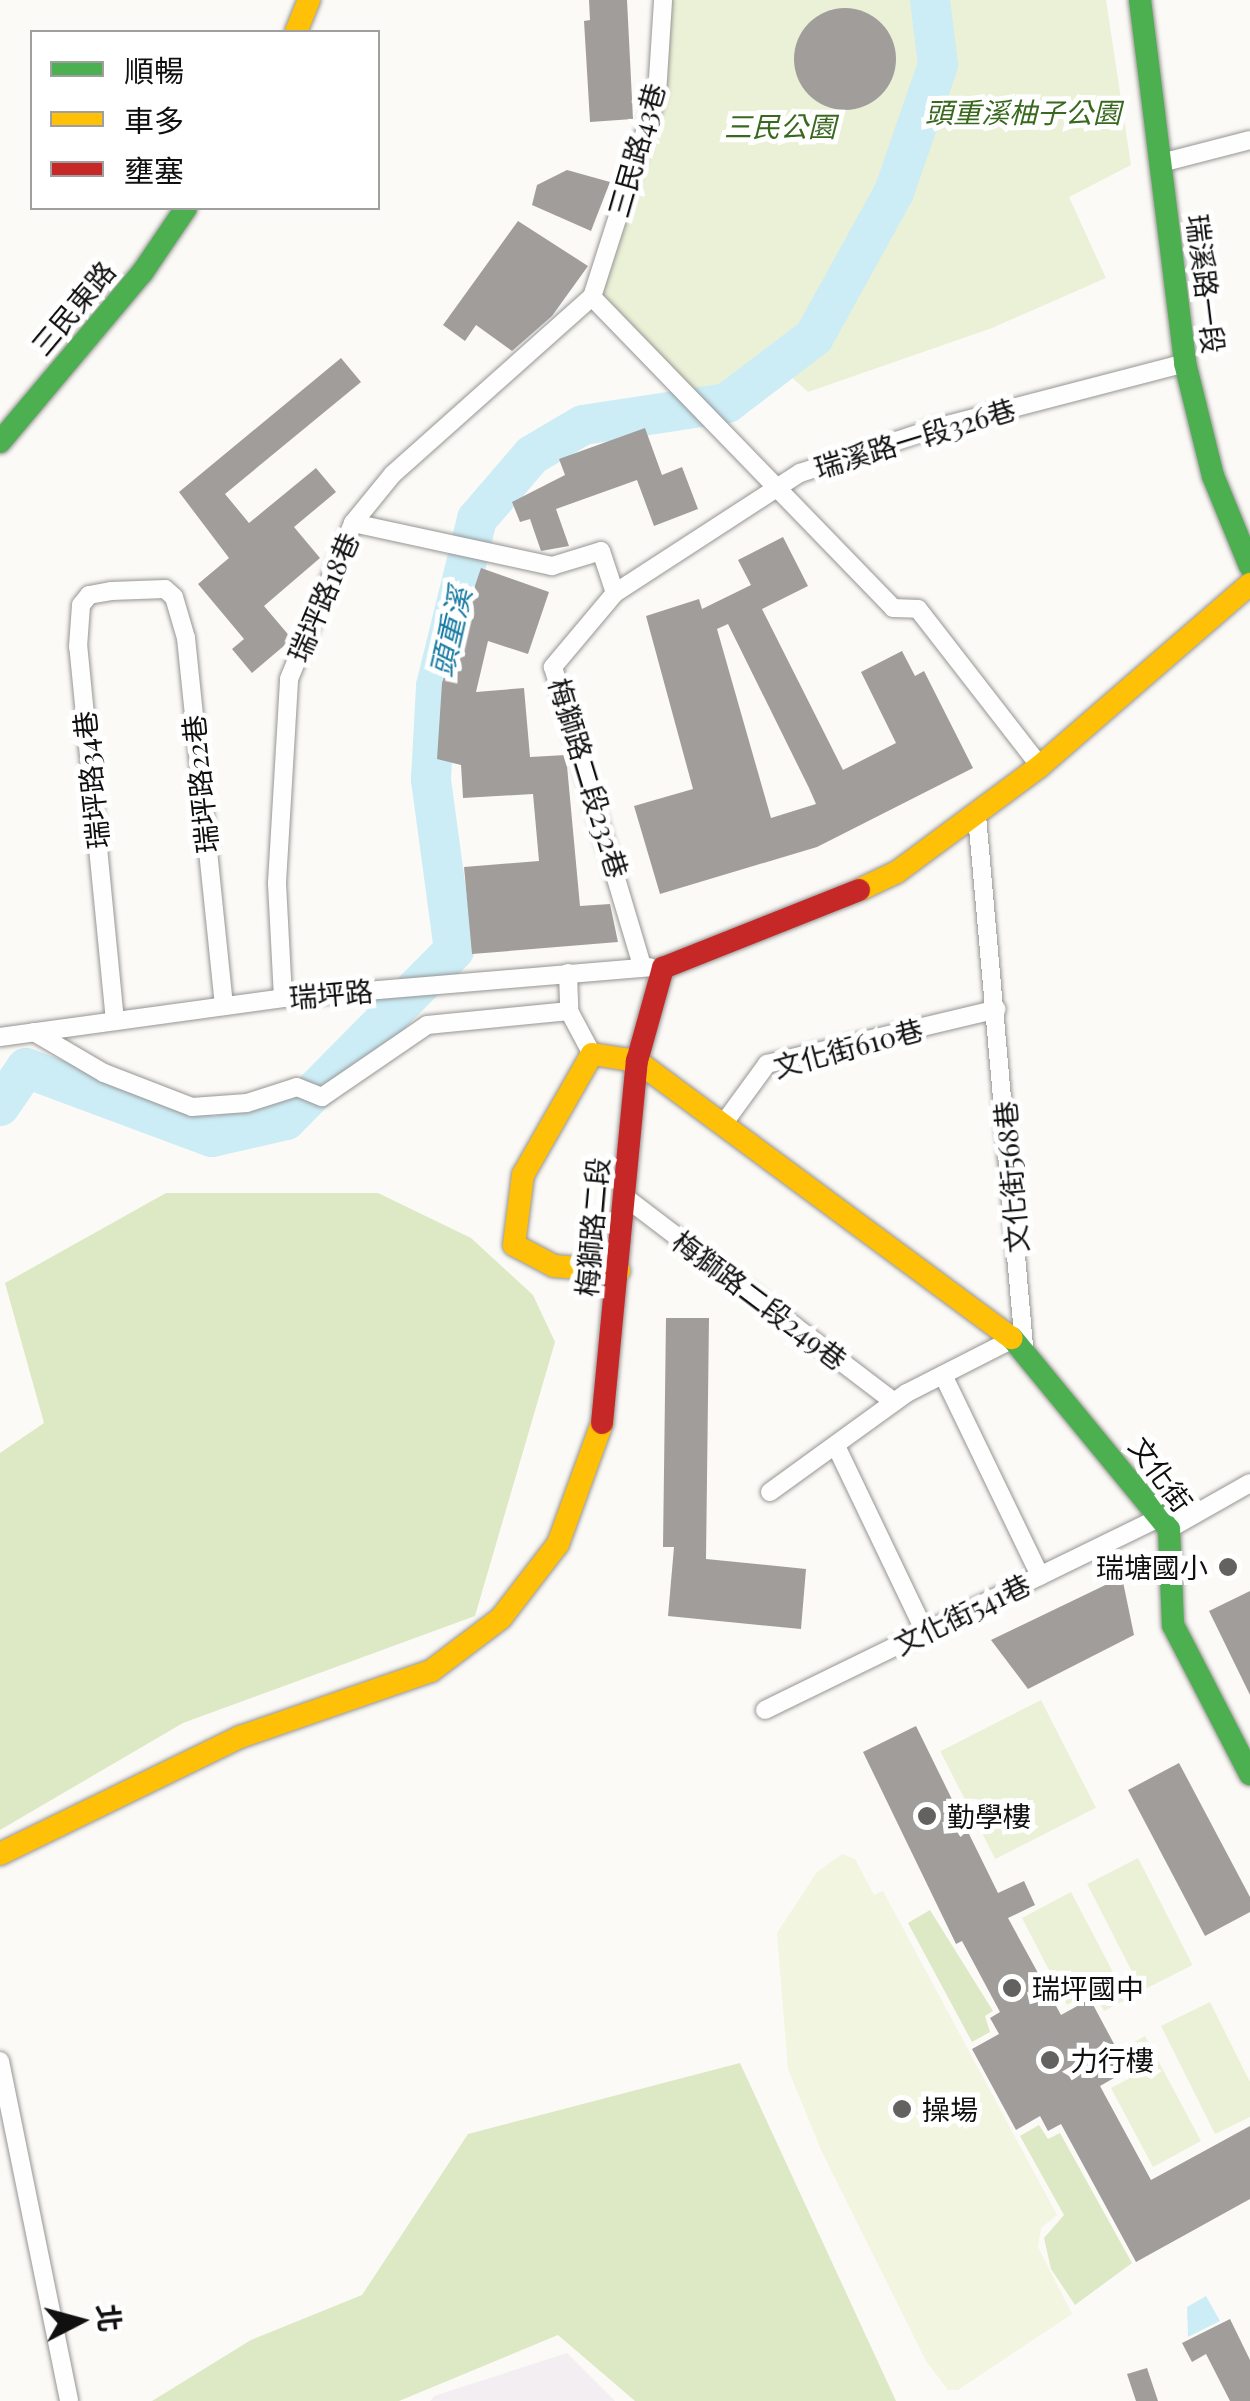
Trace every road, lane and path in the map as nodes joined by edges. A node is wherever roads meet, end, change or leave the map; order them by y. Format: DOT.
graph roads {
  1 [pos="309,0"];
  2 [pos="663,0"];
  3 [pos="1140,0"];
  4 [pos="297,30"];
  5 [pos="1250,140"];
  6 [pos="1161,163"];
  7 [pos="185,210"];
  8 [pos="592,298"];
  9 [pos="1185,363"];
  10 [pos="0,442"];
  11 [pos="778,488"];
  12 [pos="353,523"];
  13 [pos="1250,566"];
  14 [pos="1250,584"];
  15 [pos="142,588"];
  16 [pos="616,593"];
  17 [pos="1040,766"];
  18 [pos="977,816"];
  19 [pos="653,967"];
  20 [pos="568,973"];
  21 [pos="283,998"];
  22 [pos="224,1006"];
  23 [pos="997,1009"];
  24 [pos="569,1011"];
  25 [pos="114,1021"];
  26 [pos="34,1032"];
  27 [pos="0,1037"];
  28 [pos="592,1054"];
  29 [pos="637,1061"];
  30 [pos="724,1123"];
  31 [pos="625,1198"];
  32 [pos="619,1271"];
  33 [pos="1019,1342"];
  34 [pos="943,1375"];
  35 [pos="894,1402"];
  36 [pos="836,1446"];
  37 [pos="1250,1483"];
  38 [pos="770,1492"];
  39 [pos="1164,1523"];
  40 [pos="1040,1576"];
  41 [pos="925,1632"];
  42 [pos="765,1710"];
  43 [pos="1250,1774"];
  44 [pos="0,1854"];
  45 [pos="0,2061"];
  46 [pos="69,2401"];
  1 -- 4 [label="street"];
  2 -- 8 [label="street, 三民路43巷"];
  3 -- 6 [label="street, 瑞溪路一段"];
  5 -- 6 [label="street"];
  6 -- 9 [label="street, 瑞溪路一段"];
  7 -- 10 [label="street, 三民東路"];
  8 -- 11 [label="street"];
  8 -- 12 [label="street, 瑞坪路18巷"];
  9 -- 11 [label="street, 瑞溪路一段326巷"];
  9 -- 13 [label="street, 瑞溪路一段"];
  11 -- 16 [label="street, 瑞溪路一段326巷"];
  11 -- 17 [label="street"];
  12 -- 16 [label="street"];
  12 -- 21 [label="street, 瑞坪路18巷"];
  14 -- 17 [label="street"];
  15 -- 22 [label="street, 瑞坪路22巷"];
  15 -- 25 [label="street, 瑞坪路34巷"];
  16 -- 19 [label="street, 梅獅路二段232巷"];
  17 -- 18 [label="street"];
  18 -- 19 [label="street"];
  18 -- 23 [label="street, 文化街568巷"];
  19 -- 20 [label="street, 瑞坪路"];
  19 -- 29 [label="street, 梅獅路二段"];
  20 -- 21 [label="street, 瑞坪路"];
  20 -- 24 [label="street"];
  21 -- 22 [label="street, 瑞坪路"];
  22 -- 25 [label="street, 瑞坪路"];
  23 -- 30 [label="street, 文化街610巷"];
  23 -- 33 [label="street, 文化街568巷"];
  24 -- 26 [label="street"];
  24 -- 28 [label="street"];
  25 -- 26 [label="street, 瑞坪路"];
  26 -- 27 [label="street, 瑞坪路"];
  28 -- 29 [label="street"];
  28 -- 32 [label="street"];
  29 -- 30 [label="street, 文化街"];
  29 -- 31 [label="street, 梅獅路二段"];
  30 -- 33 [label="street, 文化街"];
  31 -- 32 [label="street, 梅獅路二段"];
  31 -- 35 [label="street, 梅獅路二段249巷"];
  32 -- 44 [label="street, 梅獅路二段"];
  33 -- 34 [label="street"];
  33 -- 39 [label="street, 文化街"];
  34 -- 35 [label="street"];
  34 -- 40 [label="street"];
  35 -- 36 [label="street"];
  36 -- 38 [label="street"];
  36 -- 41 [label="street"];
  37 -- 39 [label="street, 文化街541巷"];
  39 -- 40 [label="street, 文化街541巷"];
  39 -- 43 [label="street, 文化街"];
  40 -- 41 [label="street, 文化街541巷"];
  41 -- 42 [label="street, 文化街541巷"];
  45 -- 46 [label="street"];
}
